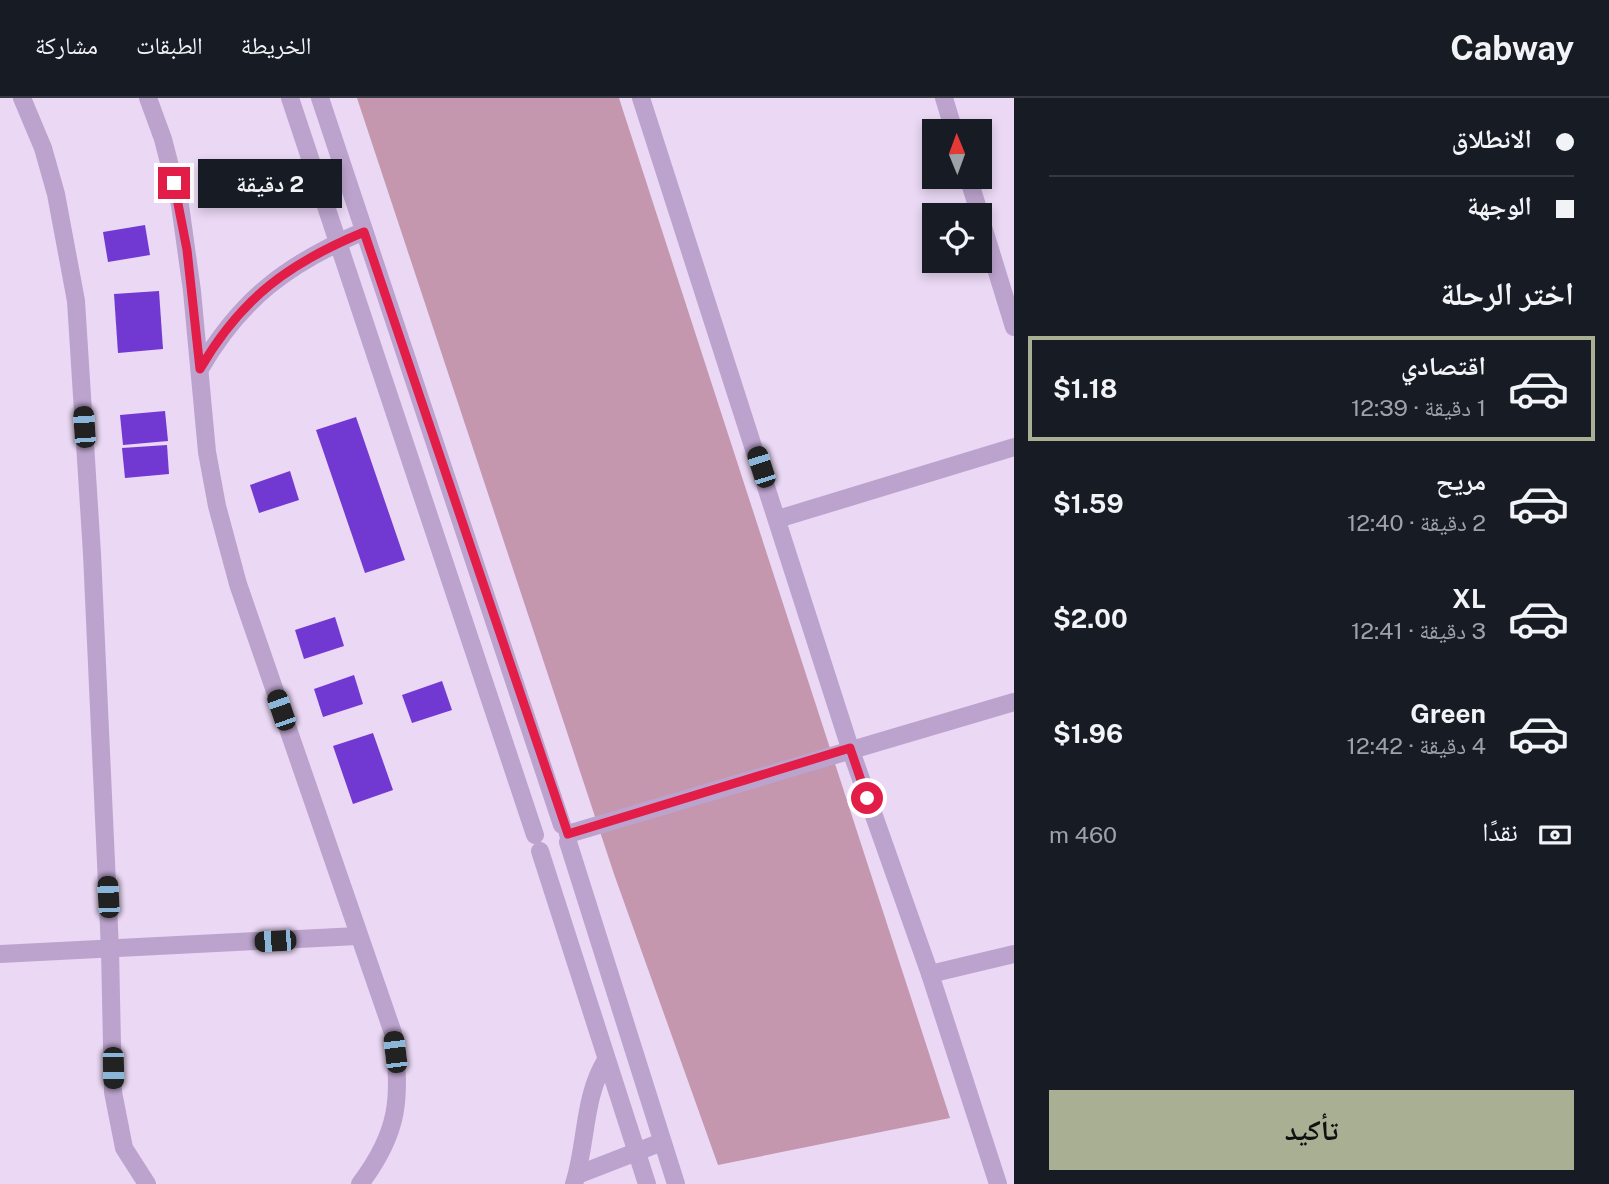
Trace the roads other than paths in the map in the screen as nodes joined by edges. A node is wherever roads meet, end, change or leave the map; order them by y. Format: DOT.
graph roads {
  1 [pos="22,98"];
  2 [pos="148,98"];
  3 [pos="290,98"];
  4 [pos="320,98"];
  5 [pos="641,98"];
  6 [pos="944,98"];
  7 [pos="950,119"];
  8 [pos="364,232"];
  9 [pos="338,242"];
  10 [pos="992,255"];
  11 [pos="1014,327"];
  12 [pos="200,369"];
  13 [pos="1014,447"];
  14 [pos="778,519"];
  15 [pos="1014,702"];
  16 [pos="850,748"];
  17 [pos="566,834"];
  18 [pos="538,843"];
  19 [pos="357,936"];
  20 [pos="110,950"];
  21 [pos="0,954"];
  22 [pos="1014,954"];
  23 [pos="930,974"];
  24 [pos="606,1060"];
  25 [pos="663,1142"];
  26 [pos="636,1152"];
  27 [pos="576,1179"];
  28 [pos="147,1184"];
  29 [pos="360,1184"];
  30 [pos="647,1184"];
  31 [pos="676,1184"];
  32 [pos="998,1184"];
  1 -- 20 [label="street"];
  2 -- 12 [label="street"];
  3 -- 9 [label="street"];
  4 -- 8 [label="street"];
  5 -- 14 [label="street"];
  6 -- 7 [label="street"];
  8 -- 9 [label="street"];
  8 -- 17 [label="street"];
  9 -- 12 [label="street"];
  9 -- 18 [label="street"];
  10 -- 11 [label="street"];
  12 -- 19 [label="street"];
  13 -- 14 [label="street"];
  14 -- 16 [label="street"];
  15 -- 16 [label="street"];
  16 -- 17 [label="street"];
  16 -- 23 [label="street"];
  17 -- 18 [label="street"];
  17 -- 18 [label="street"];
  17 -- 25 [label="street"];
  18 -- 24 [label="street"];
  19 -- 20 [label="street"];
  19 -- 29 [label="street"];
  20 -- 21 [label="street"];
  20 -- 28 [label="street"];
  22 -- 23 [label="street"];
  23 -- 32 [label="street"];
  24 -- 26 [label="street"];
  24 -- 27 [label="street"];
  25 -- 26 [label="street"];
  25 -- 31 [label="street"];
  26 -- 27 [label="street"];
  26 -- 30 [label="street"];
}
